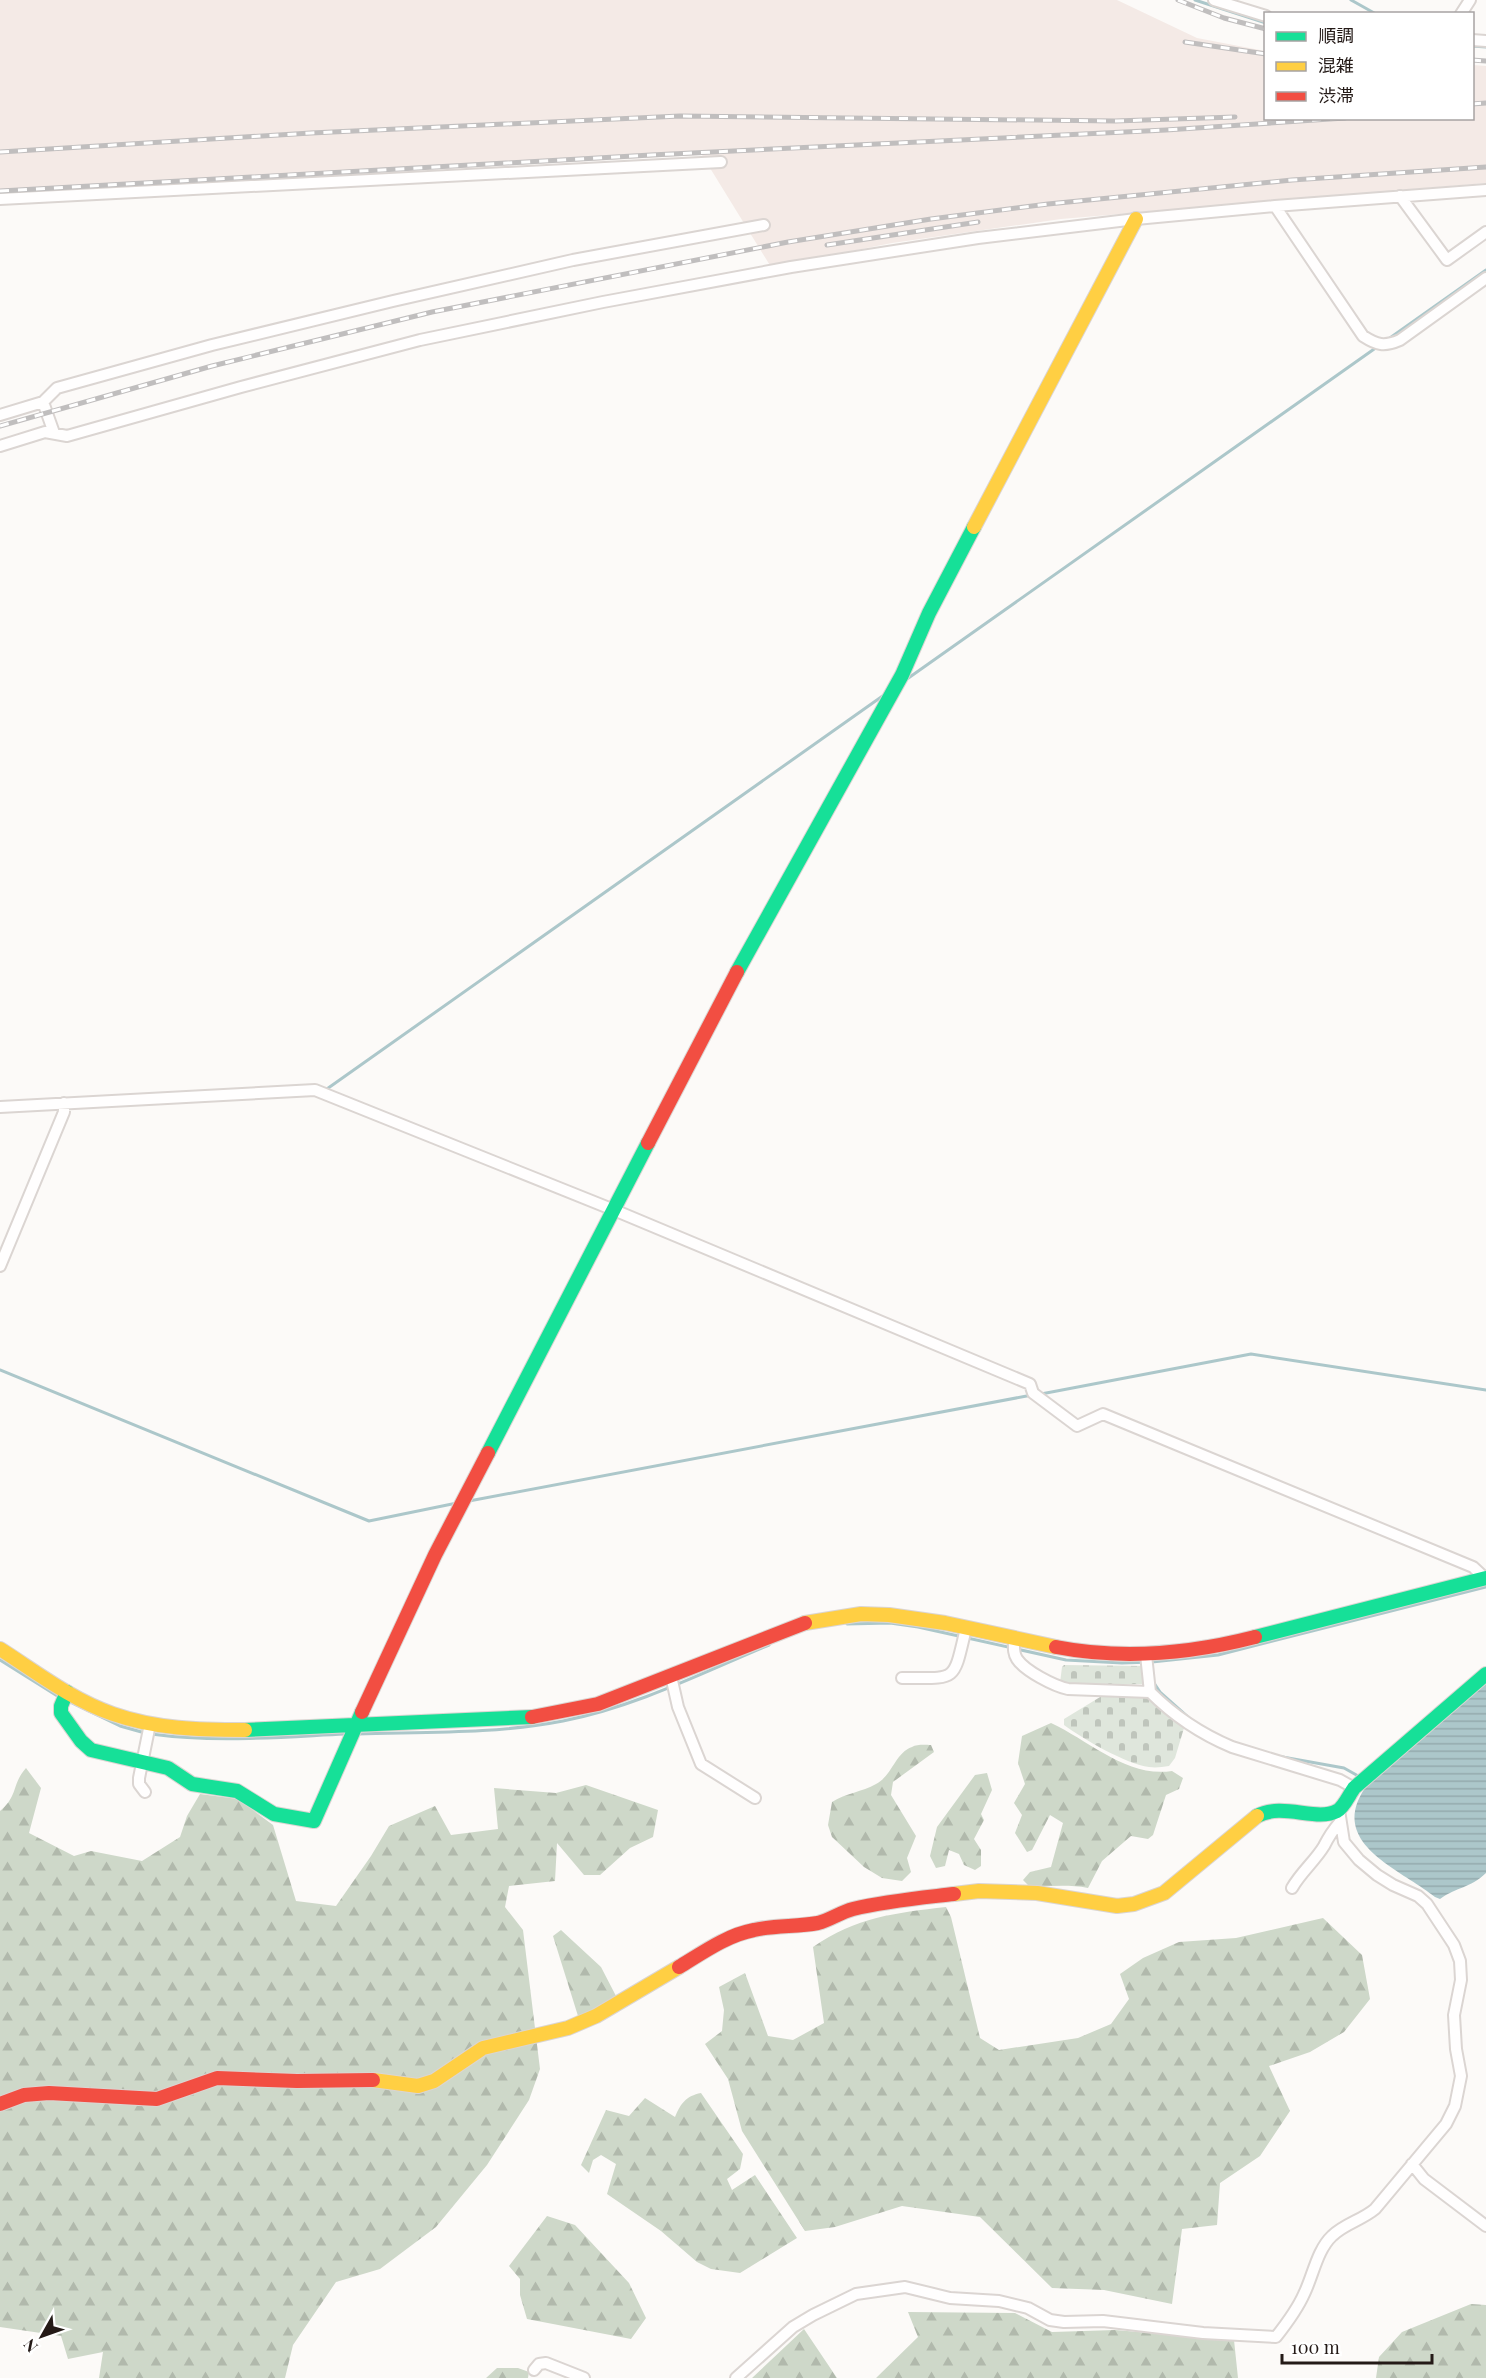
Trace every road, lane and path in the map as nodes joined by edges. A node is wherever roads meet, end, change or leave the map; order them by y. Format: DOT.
graph roads {
  1 [pos="1214,0"];
  2 [pos="1257,0"];
  3 [pos="1249,11"];
  4 [pos="1264,15"];
  5 [pos="721,162"];
  6 [pos="1486,190"];
  7 [pos="1400,196"];
  8 [pos="0,199"];
  9 [pos="1275,206"];
  10 [pos="1136,219"];
  11 [pos="764,225"];
  12 [pos="1486,232"];
  13 [pos="1486,278"];
  14 [pos="43,402"];
  15 [pos="0,415"];
  16 [pos="54,433"];
  17 [pos="0,446"];
  18 [pos="64,1103"];
  19 [pos="0,1107"];
  20 [pos="614,1210"];
  21 [pos="0,1266"];
  22 [pos="1485,1578"];
  23 [pos="966,1628"];
  24 [pos="1014,1640"];
  25 [pos="0,1649"];
  26 [pos="1146,1655"];
  27 [pos="1486,1674"];
  28 [pos="671,1676"];
  29 [pos="902,1678"];
  30 [pos="67,1692"];
  31 [pos="1150,1692"];
  32 [pos="150,1724"];
  33 [pos="356,1725"];
  34 [pos="142,1762"];
  35 [pos="1354,1788"];
  36 [pos="145,1792"];
  37 [pos="755,1798"];
  38 [pos="1340,1816"];
  39 [pos="1292,1888"];
  40 [pos="0,2104"];
  41 [pos="1412,2164"];
  42 [pos="1486,2226"];
  43 [pos="534,2370"];
  44 [pos="584,2378"];
  45 [pos="736,2378"];
  1 -- 3 [label="street"];
  2 -- 3 [label="street"];
  3 -- 4 [label="street"];
  5 -- 8 [label="street"];
  6 -- 7 [label="street"];
  7 -- 9 [label="street"];
  7 -- 12 [label="street"];
  9 -- 10 [label="street"];
  9 -- 13 [label="street"];
  10 -- 16 [label="street"];
  10 -- 20 [label="street"];
  11 -- 14 [label="street"];
  14 -- 15 [label="street"];
  14 -- 16 [label="street"];
  16 -- 17 [label="street"];
  18 -- 19 [label="street"];
  18 -- 20 [label="street"];
  18 -- 21 [label="street"];
  20 -- 22 [label="street"];
  20 -- 33 [label="street"];
  22 -- 26 [label="street"];
  23 -- 24 [label="street"];
  23 -- 28 [label="street"];
  23 -- 29 [label="street"];
  24 -- 26 [label="street"];
  24 -- 31 [label="street"];
  25 -- 30 [label="street"];
  26 -- 31 [label="street"];
  27 -- 35 [label="street"];
  28 -- 33 [label="street"];
  28 -- 37 [label="street"];
  30 -- 32 [label="street"];
  30 -- 34 [label="street"];
  31 -- 35 [label="street"];
  32 -- 33 [label="street"];
  32 -- 34 [label="street"];
  33 -- 34 [label="street"];
  34 -- 36 [label="street"];
  35 -- 38 [label="street"];
  38 -- 39 [label="street"];
  38 -- 40 [label="street"];
  38 -- 41 [label="street"];
  41 -- 42 [label="street"];
  41 -- 45 [label="street"];
  43 -- 44 [label="street"];
}
